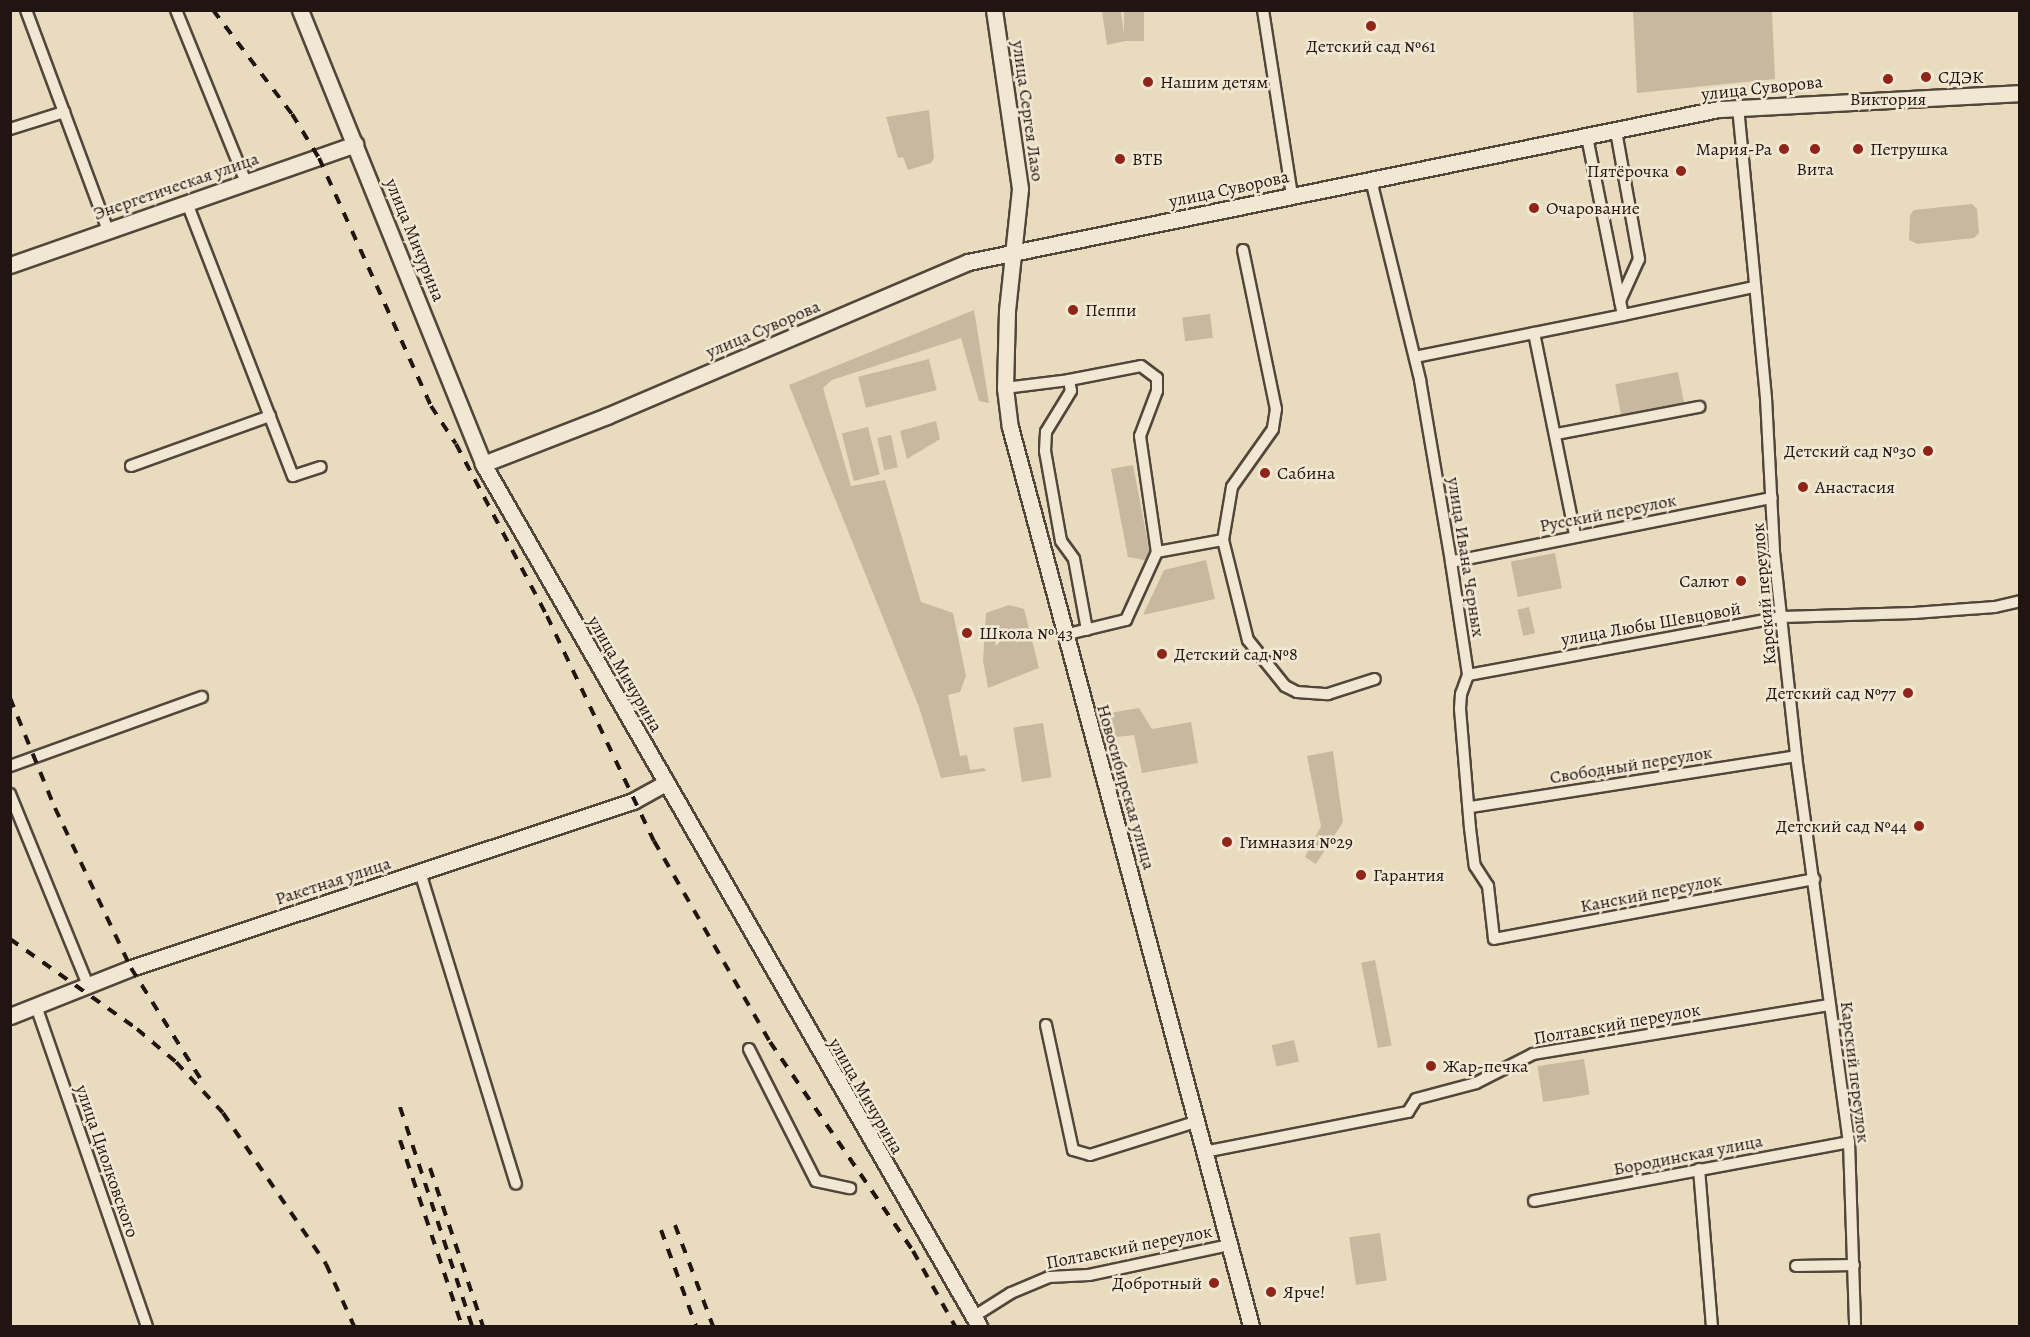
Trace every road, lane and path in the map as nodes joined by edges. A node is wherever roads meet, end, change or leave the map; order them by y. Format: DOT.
graph roads {
  1 [pos="26,10"];
  2 [pos="176,10"];
  3 [pos="300,10"];
  4 [pos="994,10"];
  5 [pos="1263,10"];
  6 [pos="2019,93"];
  7 [pos="1738,107"];
  8 [pos="64,112"];
  9 [pos="10,129"];
  10 [pos="1616,131"];
  11 [pos="1587,137"];
  12 [pos="355,144"];
  13 [pos="1371,180"];
  14 [pos="246,182"];
  15 [pos="1292,196"];
  16 [pos="187,203"];
  17 [pos="108,231"];
  18 [pos="1243,250"];
  19 [pos="1015,253"];
  20 [pos="10,266"];
  21 [pos="1754,287"];
  22 [pos="1620,301"];
  23 [pos="1623,315"];
  24 [pos="1534,333"];
  25 [pos="1415,357"];
  26 [pos="1069,380"];
  27 [pos="1005,388"];
  28 [pos="1699,407"];
  29 [pos="270,416"];
  30 [pos="1557,434"];
  31 [pos="483,464"];
  32 [pos="131,466"];
  33 [pos="321,467"];
  34 [pos="1772,498"];
  35 [pos="1575,535"];
  36 [pos="1223,540"];
  37 [pos="1157,552"];
  38 [pos="1451,562"];
  39 [pos="2019,601"];
  40 [pos="1782,617"];
  41 [pos="1087,630"];
  42 [pos="1064,635"];
  43 [pos="1468,675"];
  44 [pos="1375,679"];
  45 [pos="202,698"];
  46 [pos="1796,756"];
  47 [pos="10,766"];
  48 [pos="666,783"];
  49 [pos="10,794"];
  50 [pos="1471,807"];
  51 [pos="420,872"];
  52 [pos="1814,879"];
  53 [pos="1494,939"];
  54 [pos="88,985"];
  55 [pos="1830,1005"];
  56 [pos="36,1006"];
  57 [pos="10,1016"];
  58 [pos="1046,1025"];
  59 [pos="749,1049"];
  60 [pos="1195,1122"];
  61 [pos="1849,1142"];
  62 [pos="1204,1152"];
  63 [pos="1699,1169"];
  64 [pos="516,1184"];
  65 [pos="850,1188"];
  66 [pos="1534,1201"];
  67 [pos="1229,1245"];
  68 [pos="1854,1264"];
  69 [pos="1796,1266"];
  70 [pos="976,1322"];
  71 [pos="147,1326"];
  72 [pos="1251,1326"];
  73 [pos="1712,1326"];
  74 [pos="1855,1326"];
  1 -- 8 [label="street"];
  2 -- 14 [label="street"];
  3 -- 12 [label="street, улица Мичурина"];
  4 -- 19 [label="street, улица Сергея Лазо"];
  5 -- 15 [label="street"];
  6 -- 7 [label="street, улица Суворова"];
  7 -- 10 [label="street, улица Суворова"];
  7 -- 21 [label="street, Карский переулок"];
  8 -- 9 [label="street"];
  8 -- 17 [label="street"];
  10 -- 11 [label="street, улица Суворова"];
  10 -- 22 [label="street"];
  11 -- 13 [label="street, улица Суворова"];
  11 -- 22 [label="street"];
  12 -- 14 [label="street, Энергетическая улица"];
  12 -- 31 [label="street, улица Мичурина"];
  13 -- 15 [label="street, улица Суворова"];
  13 -- 25 [label="street, улица Ивана Черных"];
  14 -- 16 [label="street, Энергетическая улица"];
  15 -- 19 [label="street, улица Суворова"];
  16 -- 17 [label="street, Энергетическая улица"];
  16 -- 29 [label="street"];
  17 -- 20 [label="street, Энергетическая улица"];
  18 -- 36 [label="street"];
  19 -- 27 [label="street, Новосибирская улица"];
  19 -- 31 [label="street, улица Суворова"];
  21 -- 23 [label="street"];
  21 -- 34 [label="street, Карский переулок"];
  22 -- 23 [label="street"];
  23 -- 24 [label="street"];
  24 -- 25 [label="street"];
  24 -- 30 [label="street"];
  25 -- 38 [label="street, улица Ивана Черных"];
  26 -- 27 [label="street"];
  26 -- 37 [label="street"];
  26 -- 41 [label="street"];
  27 -- 42 [label="street, Новосибирская улица"];
  28 -- 30 [label="street"];
  29 -- 32 [label="street"];
  29 -- 33 [label="street"];
  30 -- 35 [label="street"];
  31 -- 48 [label="street, улица Мичурина"];
  34 -- 35 [label="street, Русский переулок"];
  34 -- 40 [label="street, Карский переулок"];
  35 -- 38 [label="street, Русский переулок"];
  36 -- 37 [label="street"];
  36 -- 44 [label="street"];
  37 -- 41 [label="street"];
  38 -- 43 [label="street, улица Ивана Черных"];
  39 -- 40 [label="street, улица Любы Шевцовой"];
  40 -- 43 [label="street, улица Любы Шевцовой"];
  40 -- 46 [label="street, Карский переулок"];
  41 -- 42 [label="street"];
  42 -- 60 [label="street, Новосибирская улица"];
  43 -- 50 [label="street, улица Ивана Черных"];
  45 -- 47 [label="street"];
  46 -- 50 [label="street, Свободный переулок"];
  46 -- 52 [label="street, Карский переулок"];
  48 -- 51 [label="street, Ракетная улица"];
  48 -- 70 [label="street, улица Мичурина"];
  49 -- 54 [label="street"];
  50 -- 53 [label="street, улица Ивана Черных"];
  51 -- 54 [label="street, Ракетная улица"];
  51 -- 64 [label="street"];
  52 -- 53 [label="street, Канский переулок"];
  52 -- 55 [label="street, Карский переулок"];
  54 -- 56 [label="street, Ракетная улица"];
  55 -- 61 [label="street, Карский переулок"];
  55 -- 62 [label="street, Полтавский переулок"];
  56 -- 57 [label="street, Ракетная улица"];
  56 -- 71 [label="street, улица Циолковского"];
  58 -- 60 [label="street"];
  59 -- 65 [label="street"];
  60 -- 62 [label="street, Новосибирская улица"];
  61 -- 63 [label="street, Бородинская улица"];
  61 -- 68 [label="street, Карский переулок"];
  62 -- 67 [label="street, Новосибирская улица"];
  63 -- 66 [label="street, Бородинская улица"];
  63 -- 73 [label="street"];
  67 -- 70 [label="street, Полтавский переулок"];
  67 -- 72 [label="street, Новосибирская улица"];
  68 -- 69 [label="street"];
  68 -- 74 [label="street, Карский переулок"];
}
